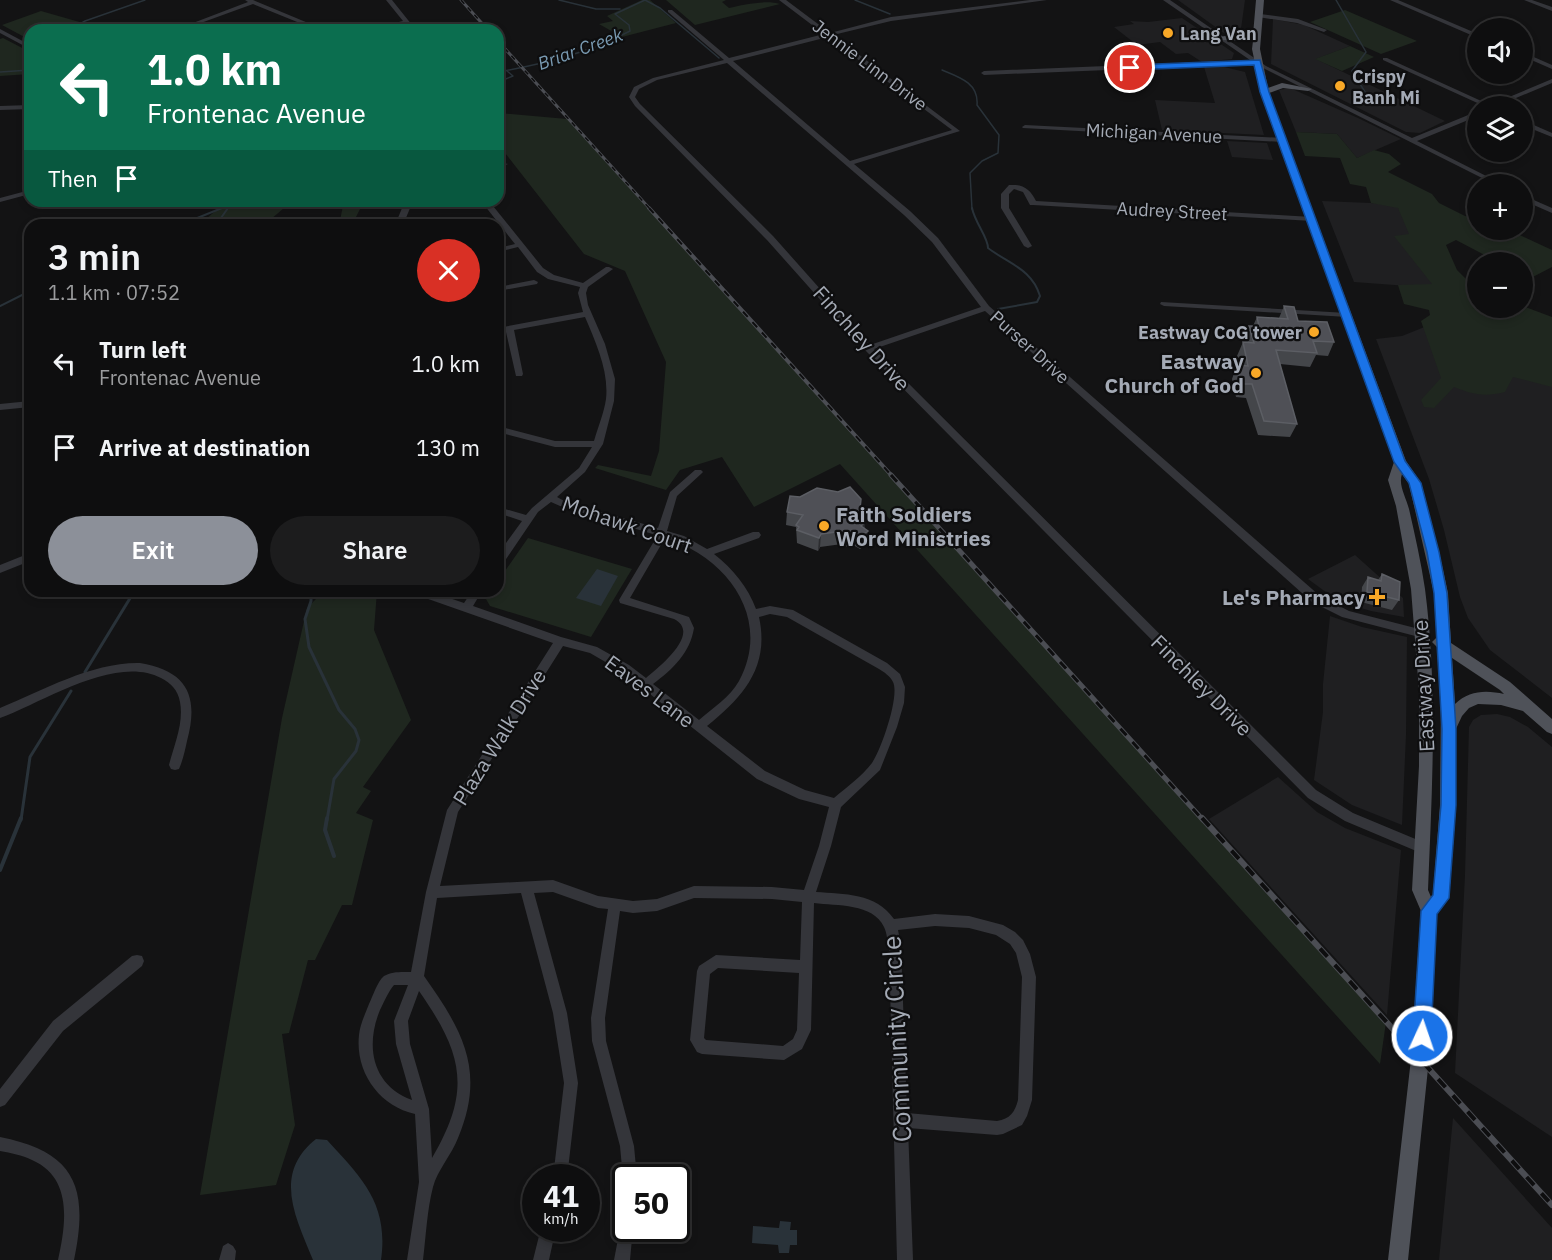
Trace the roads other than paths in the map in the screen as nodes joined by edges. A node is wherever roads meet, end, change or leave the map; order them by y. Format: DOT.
graph roads {
  1 [pos="389,0"];
  2 [pos="782,0"];
  3 [pos="1044,0"];
  4 [pos="1166,0"];
  5 [pos="1260,0"];
  6 [pos="1393,0"];
  7 [pos="1527,0"];
  8 [pos="251,1"];
  9 [pos="1552,9"];
  10 [pos="670,11"];
  11 [pos="1260,16"];
  12 [pos="406,22"];
  13 [pos="196,23"];
  14 [pos="307,24"];
  15 [pos="396,24"];
  16 [pos="1324,30"];
  17 [pos="0,31"];
  18 [pos="1467,31"];
  19 [pos="829,34"];
  20 [pos="1258,36"];
  21 [pos="1222,38"];
  22 [pos="24,43"];
  23 [pos="1385,59"];
  24 [pos="1533,59"];
  25 [pos="728,60"];
  26 [pos="1257,62"];
  27 [pos="1227,63"];
  28 [pos="1552,67"];
  29 [pos="1260,72"];
  30 [pos="984,73"];
  31 [pos="1552,81"];
  32 [pos="1308,88"];
  33 [pos="1264,92"];
  34 [pos="1468,96"];
  35 [pos="1515,96"];
  36 [pos="24,107"];
  37 [pos="0,108"];
  38 [pos="1467,118"];
  39 [pos="1025,127"];
  40 [pos="1533,127"];
  41 [pos="1552,135"];
  42 [pos="1282,140"];
  43 [pos="1411,141"];
  44 [pos="849,163"];
  45 [pos="1478,174"];
  46 [pos="24,194"];
  47 [pos="0,200"];
  48 [pos="1533,202"];
  49 [pos="1552,212"];
  50 [pos="1312,219"];
  51 [pos="504,225"];
  52 [pos="519,245"];
  53 [pos="1028,246"];
  54 [pos="504,248"];
  55 [pos="609,269"];
  56 [pos="534,282"];
  57 [pos="584,286"];
  58 [pos="504,288"];
  59 [pos="1164,304"];
  60 [pos="986,308"];
  61 [pos="588,314"];
  62 [pos="1347,315"];
  63 [pos="510,329"];
  64 [pos="504,330"];
  65 [pos="868,348"];
  66 [pos="519,374"];
  67 [pos="24,405"];
  68 [pos="0,407"];
  69 [pos="504,431"];
  70 [pos="598,444"];
  71 [pos="1398,456"];
  72 [pos="698,471"];
  73 [pos="550,497"];
  74 [pos="504,512"];
  75 [pos="529,519"];
  76 [pos="661,533"];
  77 [pos="756,535"];
  78 [pos="707,553"];
  79 [pos="504,554"];
  80 [pos="24,559"];
  81 [pos="0,569"];
  82 [pos="434,597"];
  83 [pos="473,597"];
  84 [pos="466,609"];
  85 [pos="754,614"];
  86 [pos="1423,634"];
  87 [pos="560,641"];
  88 [pos="1442,644"];
  89 [pos="646,684"];
  90 [pos="1529,707"];
  91 [pos="0,713"];
  92 [pos="698,727"];
  93 [pos="1552,728"];
  94 [pos="1449,729"];
  95 [pos="175,765"];
  96 [pos="836,804"];
  97 [pos="1421,847"];
  98 [pos="526,888"];
  99 [pos="432,892"];
  100 [pos="808,897"];
  101 [pos="615,905"];
  102 [pos="1429,911"];
  103 [pos="891,926"];
  104 [pos="137,961"];
  105 [pos="807,967"];
  106 [pos="417,978"];
  107 [pos="0,1100"];
  108 [pos="422,1109"];
  109 [pos="902,1120"];
  110 [pos="0,1144"];
  111 [pos="562,1164"];
  112 [pos="629,1164"];
  113 [pos="426,1182"];
  114 [pos="546,1242"];
  115 [pos="625,1242"];
  116 [pos="66,1260"];
  117 [pos="416,1260"];
  118 [pos="541,1260"];
  119 [pos="622,1260"];
  120 [pos="905,1260"];
  121 [pos="1398,1260"];
  1 -- 12 [label="street"];
  2 -- 19 [label="street, Jennie Linn Drive"];
  3 -- 19 [label="street, Finchley Drive"];
  4 -- 21 [label="street"];
  5 -- 11 [label="main road, Eastway Drive"];
  6 -- 18 [label="street"];
  7 -- 9 [label="street"];
  8 -- 13 [label="street"];
  8 -- 14 [label="street"];
  10 -- 25 [label="street, Purser Drive"];
  11 -- 16 [label="street"];
  11 -- 20 [label="main road, Eastway Drive"];
  12 -- 15 [label="street"];
  17 -- 22 [label="street"];
  19 -- 25 [label="street, Finchley Drive"];
  19 -- 44 [label="street, Jennie Linn Drive"];
  20 -- 21 [label="main road"];
  20 -- 26 [label="main road, Eastway Drive"];
  21 -- 26 [label="street"];
  23 -- 34 [label="street"];
  24 -- 28 [label="street"];
  25 -- 44 [label="street, Purser Drive"];
  25 -- 65 [label="street, Finchley Drive"];
  26 -- 27 [label="street"];
  26 -- 29 [label="main road, Eastway Drive"];
  26 -- 32 [label="street"];
  27 -- 29 [label="street"];
  27 -- 30 [label="street"];
  29 -- 33 [label="main road, Eastway Drive"];
  31 -- 35 [label="street"];
  32 -- 33 [label="main road"];
  32 -- 43 [label="street"];
  33 -- 42 [label="main road, Eastway Drive"];
  36 -- 37 [label="street"];
  38 -- 43 [label="street"];
  39 -- 42 [label="street, Michigan Avenue"];
  40 -- 41 [label="street"];
  42 -- 50 [label="main road, Eastway Drive"];
  43 -- 45 [label="street"];
  44 -- 60 [label="street, Purser Drive"];
  46 -- 47 [label="street"];
  48 -- 49 [label="street"];
  50 -- 53 [label="street, Audrey Street"];
  50 -- 62 [label="main road, Eastway Drive"];
  51 -- 52 [label="street"];
  52 -- 54 [label="street"];
  52 -- 57 [label="street"];
  55 -- 57 [label="street"];
  56 -- 58 [label="street"];
  57 -- 61 [label="street"];
  59 -- 62 [label="street"];
  60 -- 65 [label="street"];
  60 -- 86 [label="street, Purser Drive"];
  61 -- 63 [label="street"];
  61 -- 70 [label="street"];
  62 -- 71 [label="main road, Eastway Drive"];
  63 -- 64 [label="street"];
  63 -- 66 [label="street"];
  65 -- 97 [label="street, Finchley Drive"];
  67 -- 68 [label="street"];
  69 -- 70 [label="street"];
  70 -- 73 [label="street"];
  71 -- 86 [label="main road, Eastway Drive"];
  71 -- 88 [label="main road, Eastway Drive"];
  72 -- 76 [label="street"];
  73 -- 75 [label="street"];
  73 -- 76 [label="street, Mohawk Court"];
  74 -- 75 [label="street"];
  75 -- 79 [label="street"];
  76 -- 78 [label="street, Mohawk Court"];
  76 -- 89 [label="street"];
  77 -- 78 [label="street"];
  78 -- 85 [label="street, Mohawk Court"];
  80 -- 81 [label="street"];
  82 -- 84 [label="street, Eaves Lane"];
  83 -- 84 [label="street"];
  84 -- 87 [label="street, Eaves Lane"];
  85 -- 92 [label="street, Mohawk Court"];
  85 -- 96 [label="street"];
  86 -- 88 [label="main road"];
  86 -- 97 [label="main road, Eastway Drive"];
  87 -- 89 [label="street, Eaves Lane"];
  87 -- 99 [label="street, Plaza Walk Drive"];
  88 -- 90 [label="main road"];
  88 -- 94 [label="main road, Eastway Drive"];
  89 -- 92 [label="street, Eaves Lane"];
  90 -- 93 [label="main road"];
  90 -- 94 [label="main road"];
  91 -- 95 [label="street"];
  92 -- 96 [label="street, Eaves Lane"];
  94 -- 102 [label="main road, Eastway Drive"];
  96 -- 100 [label="street"];
  97 -- 102 [label="main road, Eastway Drive"];
  98 -- 99 [label="street, Community Circle"];
  98 -- 101 [label="street, Community Circle"];
  98 -- 111 [label="street"];
  99 -- 106 [label="street, Plaza Walk Drive"];
  100 -- 101 [label="street, Community Circle"];
  100 -- 103 [label="street, Community Circle"];
  100 -- 105 [label="street"];
  101 -- 112 [label="street"];
  102 -- 121 [label="main road, Eastway Drive"];
  103 -- 109 [label="street, Community Circle"];
  103 -- 109 [label="street"];
  104 -- 107 [label="street"];
  105 -- 105 [label="street"];
  106 -- 108 [label="street, Plaza Walk Drive"];
  106 -- 108 [label="street"];
  106 -- 113 [label="street, Plaza Walk Drive"];
  108 -- 113 [label="street, Plaza Walk Drive"];
  109 -- 120 [label="street, Community Circle"];
  110 -- 116 [label="street"];
  113 -- 117 [label="street, Plaza Walk Drive"];
  114 -- 118 [label="street"];
  115 -- 119 [label="street"];
}
